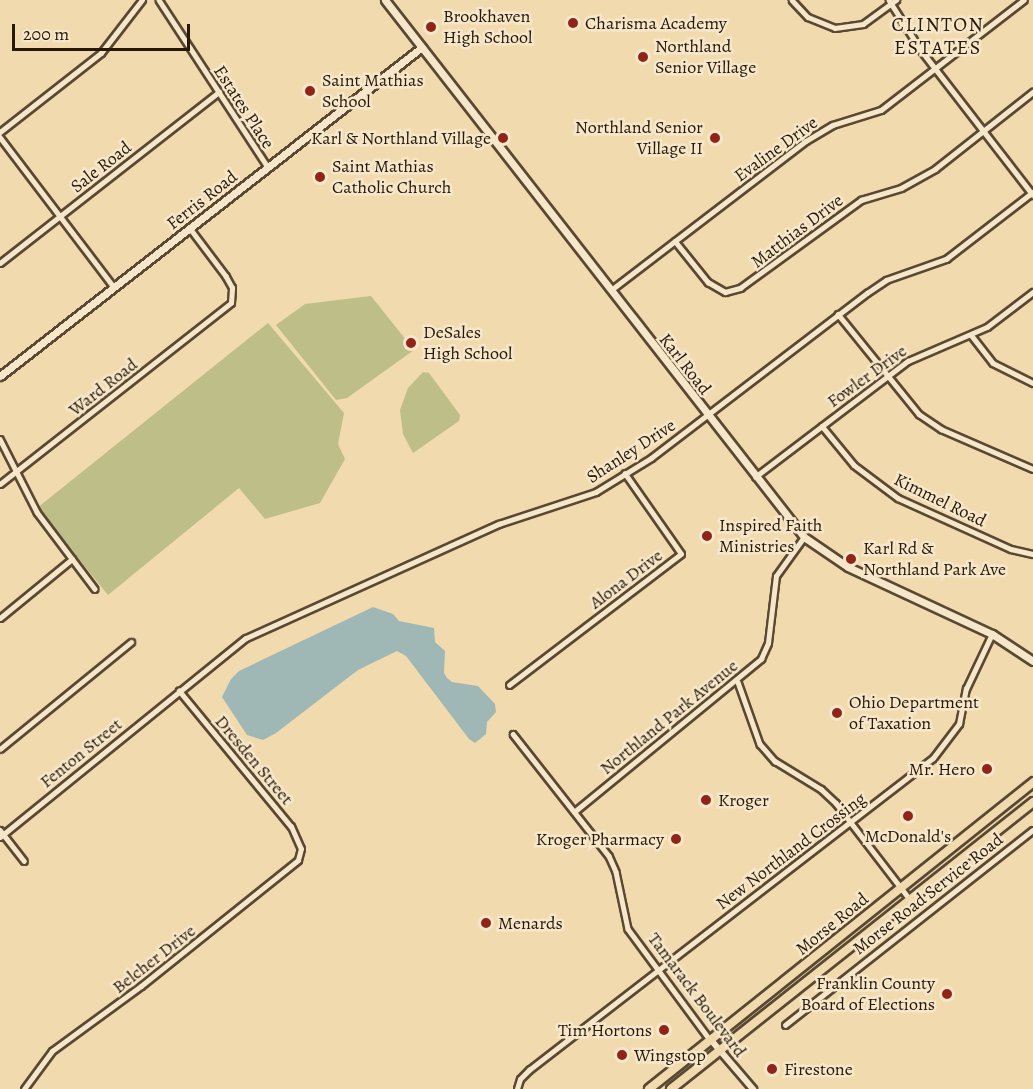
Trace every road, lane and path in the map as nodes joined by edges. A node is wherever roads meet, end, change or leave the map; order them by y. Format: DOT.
graph roads {
  1 [pos="142,0"];
  2 [pos="159,0"];
  3 [pos="386,0"];
  4 [pos="792,0"];
  5 [pos="1024,0"];
  6 [pos="892,1"];
  7 [pos="422,47"];
  8 [pos="935,68"];
  9 [pos="219,92"];
  10 [pos="1033,92"];
  11 [pos="984,130"];
  12 [pos="0,132"];
  13 [pos="0,137"];
  14 [pos="268,167"];
  15 [pos="1033,194"];
  16 [pos="60,216"];
  17 [pos="190,229"];
  18 [pos="675,241"];
  19 [pos="0,263"];
  20 [pos="114,287"];
  21 [pos="610,291"];
  22 [pos="1033,292"];
  23 [pos="838,314"];
  24 [pos="972,336"];
  25 [pos="0,376"];
  26 [pos="886,377"];
  27 [pos="1033,383"];
  28 [pos="706,415"];
  29 [pos="822,426"];
  30 [pos="0,439"];
  31 [pos="1033,469"];
  32 [pos="16,471"];
  33 [pos="625,474"];
  34 [pos="754,477"];
  35 [pos="0,483"];
  36 [pos="804,537"];
  37 [pos="1033,554"];
  38 [pos="72,560"];
  39 [pos="95,589"];
  40 [pos="0,618"];
  41 [pos="992,634"];
  42 [pos="131,642"];
  43 [pos="1033,661"];
  44 [pos="738,682"];
  45 [pos="509,685"];
  46 [pos="179,691"];
  47 [pos="513,734"];
  48 [pos="0,749"];
  49 [pos="1033,782"];
  50 [pos="1033,802"];
  51 [pos="574,812"];
  52 [pos="851,824"];
  53 [pos="1033,830"];
  54 [pos="1,834"];
  55 [pos="301,849"];
  56 [pos="24,861"];
  57 [pos="901,888"];
  58 [pos="909,898"];
  59 [pos="658,974"];
  60 [pos="785,1025"];
  61 [pos="711,1040"];
  62 [pos="718,1050"];
  63 [pos="24,1089"];
  64 [pos="517,1089"];
  65 [pos="649,1089"];
  66 [pos="671,1089"];
  67 [pos="753,1089"];
  1 -- 12 [label="street"];
  2 -- 9 [label="street, Estates Place"];
  3 -- 7 [label="main road, Karl Road"];
  4 -- 6 [label="street"];
  5 -- 8 [label="street, Evaline Drive"];
  6 -- 8 [label="street"];
  7 -- 14 [label="main road, Ferris Road"];
  7 -- 21 [label="main road, Karl Road"];
  8 -- 11 [label="street"];
  8 -- 18 [label="street, Evaline Drive"];
  9 -- 14 [label="street, Estates Place"];
  9 -- 16 [label="street, Sale Road"];
  10 -- 11 [label="street, Matthias Drive"];
  11 -- 15 [label="street"];
  11 -- 18 [label="street, Matthias Drive"];
  13 -- 16 [label="street"];
  14 -- 17 [label="main road, Ferris Road"];
  15 -- 23 [label="street, Shanley Drive"];
  16 -- 19 [label="street, Sale Road"];
  16 -- 20 [label="street"];
  17 -- 20 [label="main road, Ferris Road"];
  17 -- 32 [label="street, Ward Road"];
  18 -- 21 [label="street, Evaline Drive"];
  20 -- 25 [label="main road, Ferris Road"];
  21 -- 28 [label="main road, Karl Road"];
  22 -- 24 [label="street, Fowler Drive"];
  23 -- 26 [label="street"];
  23 -- 28 [label="street, Shanley Drive"];
  24 -- 26 [label="street, Fowler Drive"];
  24 -- 27 [label="street"];
  26 -- 29 [label="street, Fowler Drive"];
  26 -- 31 [label="street"];
  28 -- 33 [label="street, Shanley Drive"];
  28 -- 34 [label="main road, Karl Road"];
  29 -- 34 [label="street, Fowler Drive"];
  29 -- 37 [label="street, Kimmel Road"];
  30 -- 32 [label="street"];
  32 -- 35 [label="street, Ward Road"];
  32 -- 38 [label="street"];
  33 -- 45 [label="street, Alona Drive"];
  33 -- 46 [label="street, Shanley Drive"];
  34 -- 36 [label="main road, Karl Road"];
  36 -- 41 [label="main road, Karl Road"];
  36 -- 44 [label="street, Northland Park Avenue"];
  38 -- 39 [label="street"];
  38 -- 40 [label="street"];
  41 -- 43 [label="main road, Karl Road"];
  41 -- 52 [label="street, New Northland Crossing"];
  42 -- 48 [label="street"];
  44 -- 51 [label="street, Northland Park Avenue"];
  44 -- 52 [label="street"];
  46 -- 54 [label="street, Fenton Street"];
  46 -- 55 [label="street, Dresden Street"];
  47 -- 51 [label="street, Tamarack Boulevard"];
  49 -- 57 [label="main road, Morse Road"];
  50 -- 58 [label="main road, Morse Road"];
  51 -- 59 [label="street, Tamarack Boulevard"];
  52 -- 57 [label="street"];
  52 -- 59 [label="street, New Northland Crossing"];
  53 -- 60 [label="street, Morse Road Service Road"];
  54 -- 56 [label="street"];
  55 -- 63 [label="street, Belcher Drive"];
  57 -- 58 [label="street"];
  57 -- 61 [label="main road, Morse Road"];
  58 -- 62 [label="main road, Morse Road"];
  59 -- 61 [label="street, Tamarack Boulevard"];
  59 -- 64 [label="street, New Northland Crossing"];
  61 -- 62 [label="street, Tamarack Boulevard"];
  61 -- 65 [label="main road, Morse Road"];
  62 -- 66 [label="main road, Morse Road"];
  62 -- 67 [label="street, Tamarack Boulevard"];
}
